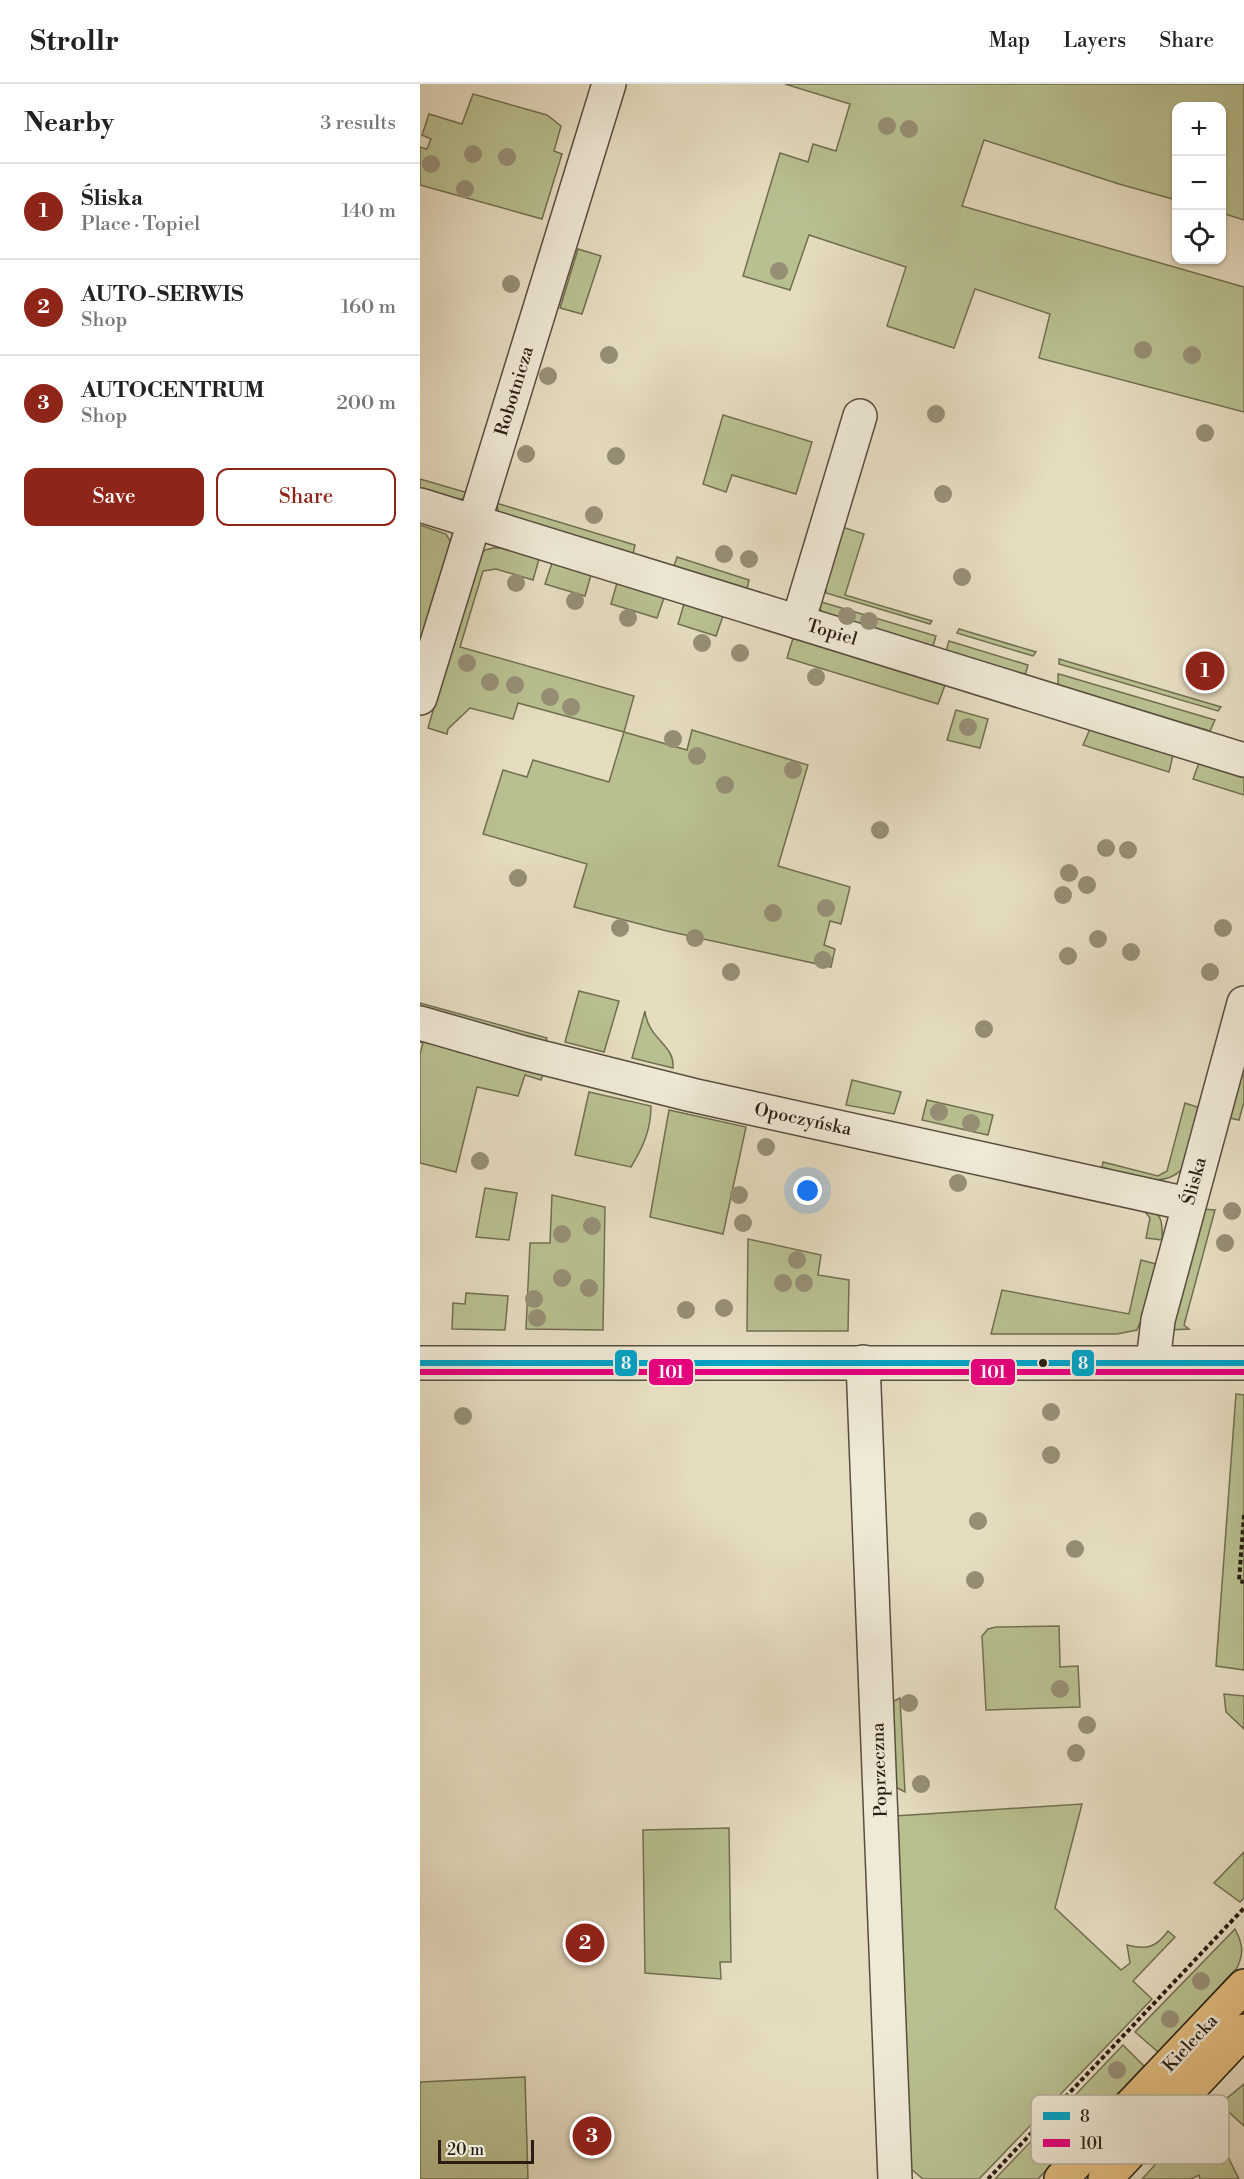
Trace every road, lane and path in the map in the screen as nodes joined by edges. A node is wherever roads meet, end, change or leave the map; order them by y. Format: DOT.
graph roads {
  1 [pos="609,84"];
  2 [pos="860,416"];
  3 [pos="420,505"];
  4 [pos="474,521"];
  5 [pos="798,622"];
  6 [pos="420,698"];
  7 [pos="1244,760"];
  8 [pos="1244,1002"];
  9 [pos="420,1023"];
  10 [pos="1188,1204"];
  11 [pos="420,1362"];
  12 [pos="863,1362"];
  13 [pos="1153,1362"];
  14 [pos="1244,1363"];
  15 [pos="1244,1515"];
  16 [pos="1244,1582"];
  17 [pos="1244,1908"];
  18 [pos="1244,1986"];
  19 [pos="1244,2031"];
  20 [pos="1067,2095"];
  21 [pos="1141,2095"];
  22 [pos="1184,2095"];
  23 [pos="1031,2133"];
  24 [pos="1075,2164"];
  25 [pos="1119,2164"];
  26 [pos="895,2179"];
  27 [pos="988,2179"];
  28 [pos="1061,2179"];
  29 [pos="1105,2179"];
  1 -- 4 [label="street, Robotnicza"];
  2 -- 5 [label="street"];
  3 -- 4 [label="street, Topiel"];
  4 -- 5 [label="street, Topiel"];
  4 -- 6 [label="street, Robotnicza"];
  5 -- 7 [label="street, Topiel"];
  8 -- 10 [label="street, Śliska"];
  9 -- 10 [label="street, Opoczyńska"];
  10 -- 13 [label="street, Śliska"];
  11 -- 12 [label="street"];
  12 -- 13 [label="street"];
  12 -- 26 [label="street, Poprzeczna"];
  13 -- 14 [label="street"];
  15 -- 16 [label="path"];
  17 -- 20 [label="path"];
  18 -- 21 [label="main road, Kielecka"];
  19 -- 22 [label="main road, Kielecka"];
  23 -- 27 [label="path"];
  24 -- 28 [label="main road, Kielecka"];
  25 -- 29 [label="main road, Kielecka"];
}
